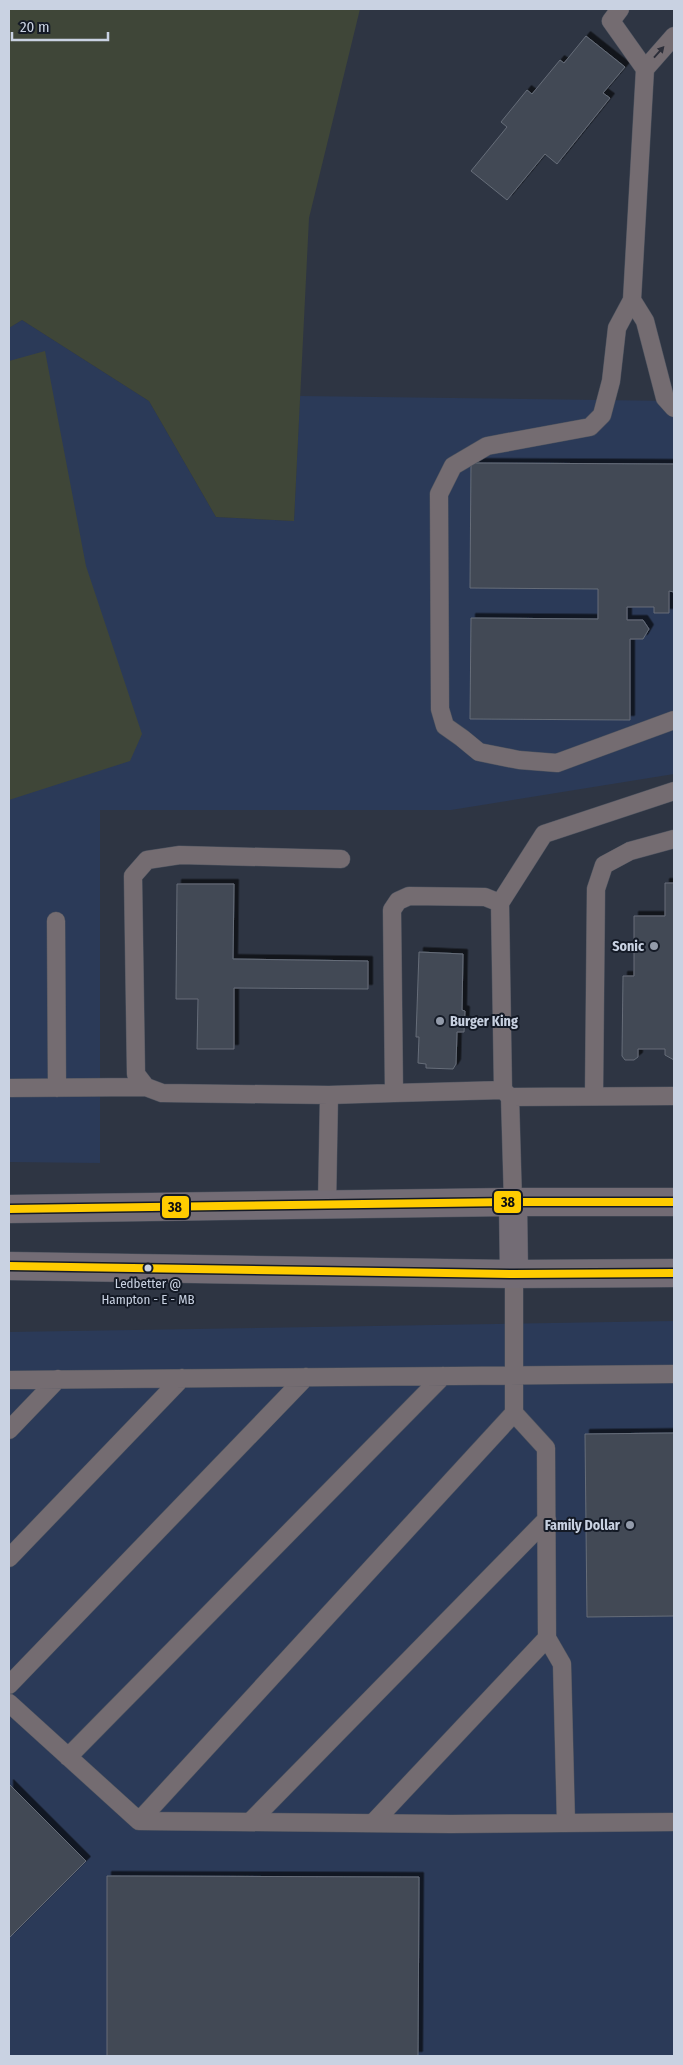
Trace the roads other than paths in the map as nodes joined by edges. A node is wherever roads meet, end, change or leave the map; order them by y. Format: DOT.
graph roads {
  1 [pos="616,15"];
  2 [pos="674,36"];
  3 [pos="645,69"];
  4 [pos="632,300"];
  5 [pos="674,408"];
  6 [pos="674,720"];
  7 [pos="674,791"];
  8 [pos="674,839"];
  9 [pos="341,859"];
  10 [pos="500,903"];
  11 [pos="56,921"];
  12 [pos="146,1087"];
  13 [pos="9,1088"];
  14 [pos="56,1088"];
  15 [pos="394,1092"];
  16 [pos="506,1094"];
  17 [pos="329,1095"];
  18 [pos="594,1096"];
  19 [pos="674,1096"];
  20 [pos="513,1202"];
  21 [pos="674,1202"];
  22 [pos="326,1205"];
  23 [pos="9,1211"];
  24 [pos="9,1266"];
  25 [pos="674,1273"];
  26 [pos="514,1274"];
  27 [pos="674,1374"];
  28 [pos="443,1376"];
  29 [pos="514,1376"];
  30 [pos="306,1377"];
  31 [pos="182,1378"];
  32 [pos="58,1379"];
  33 [pos="9,1380"];
  34 [pos="514,1413"];
  35 [pos="9,1430"];
  36 [pos="547,1519"];
  37 [pos="9,1558"];
  38 [pos="547,1638"];
  39 [pos="9,1685"];
  40 [pos="9,1703"];
  41 [pos="68,1757"];
  42 [pos="139,1821"];
  43 [pos="250,1822"];
  44 [pos="674,1822"];
  45 [pos="373,1823"];
  46 [pos="566,1823"];
  1 -- 3 [label="lane"];
  3 -- 2 [label="lane, one-way"];
  3 -- 4 [label="lane"];
  4 -- 5 [label="lane"];
  4 -- 6 [label="lane"];
  7 -- 10 [label="lane"];
  8 -- 18 [label="lane"];
  9 -- 12 [label="lane"];
  10 -- 15 [label="lane"];
  10 -- 16 [label="lane"];
  11 -- 14 [label="lane"];
  12 -- 14 [label="lane"];
  12 -- 17 [label="lane"];
  13 -- 14 [label="lane"];
  15 -- 16 [label="lane"];
  15 -- 17 [label="lane"];
  16 -- 18 [label="lane"];
  16 -- 20 [label="lane"];
  17 -- 22 [label="lane"];
  18 -- 19 [label="lane"];
  20 -- 21 [label="main road"];
  20 -- 22 [label="main road"];
  20 -- 26 [label="main road"];
  22 -- 23 [label="main road"];
  24 -- 26 [label="main road"];
  25 -- 26 [label="main road"];
  26 -- 29 [label="lane"];
  27 -- 29 [label="lane"];
  28 -- 29 [label="lane"];
  28 -- 30 [label="lane"];
  28 -- 41 [label="lane"];
  29 -- 34 [label="lane"];
  30 -- 31 [label="lane"];
  30 -- 39 [label="lane"];
  31 -- 32 [label="lane"];
  31 -- 37 [label="lane"];
  32 -- 33 [label="lane"];
  32 -- 35 [label="lane"];
  34 -- 36 [label="lane"];
  34 -- 42 [label="lane"];
  36 -- 38 [label="lane"];
  36 -- 43 [label="lane"];
  38 -- 45 [label="lane"];
  38 -- 46 [label="lane"];
  40 -- 41 [label="lane"];
  41 -- 42 [label="lane"];
  42 -- 43 [label="lane"];
  43 -- 45 [label="lane"];
  44 -- 46 [label="lane"];
  45 -- 46 [label="lane"];
}
